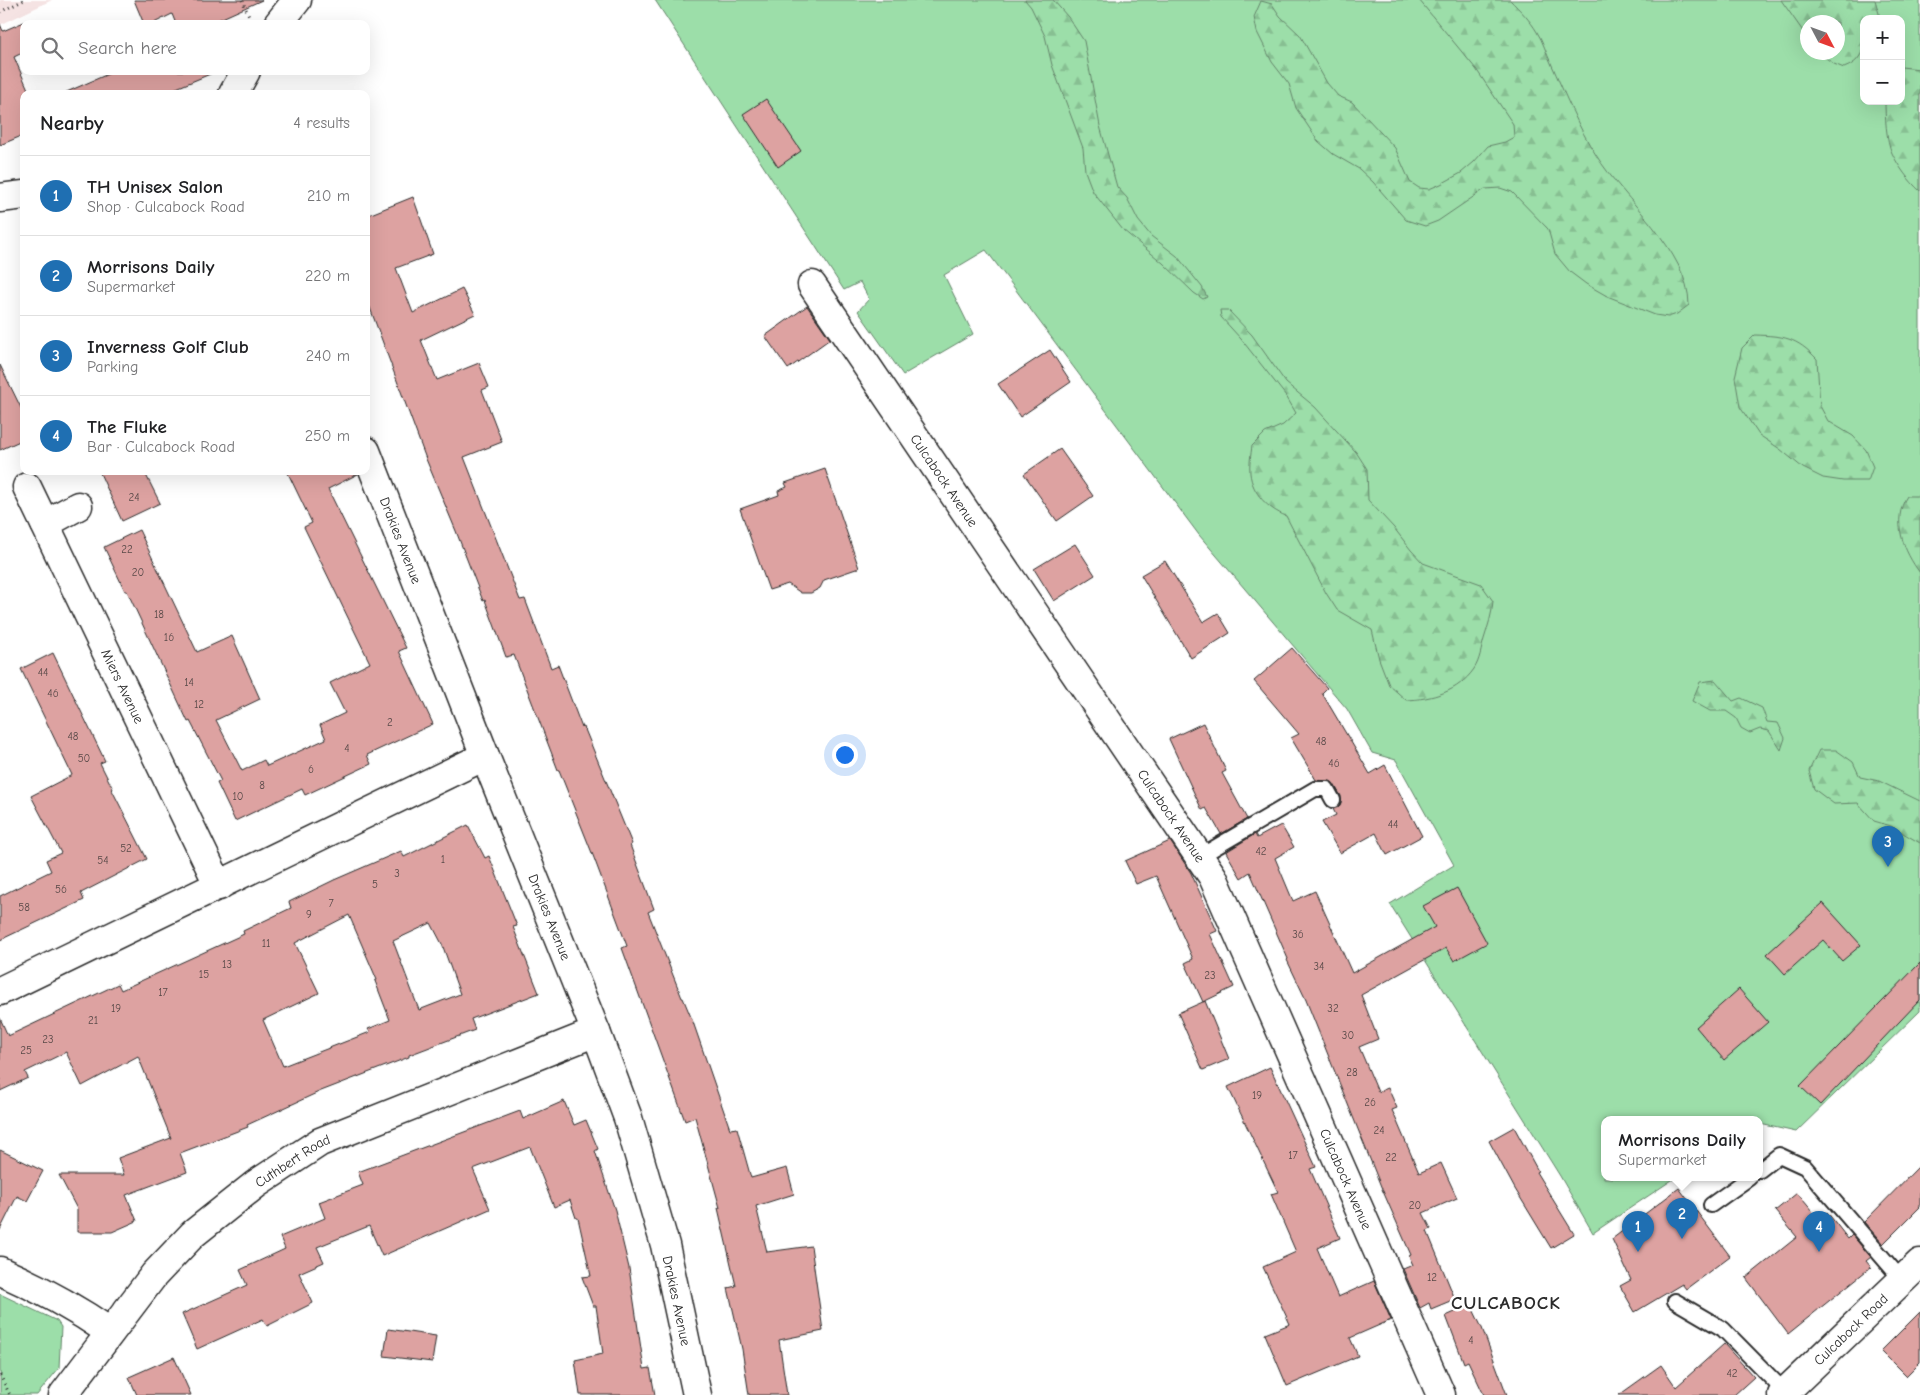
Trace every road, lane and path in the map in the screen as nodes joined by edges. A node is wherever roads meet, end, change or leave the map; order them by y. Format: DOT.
graph roads {
  1 [pos="24,0"];
  2 [pos="242,0"];
  3 [pos="297,0"];
  4 [pos="0,12"];
  5 [pos="251,20"];
  6 [pos="281,20"];
  7 [pos="244,75"];
  8 [pos="235,90"];
  9 [pos="20,196"];
  10 [pos="0,198"];
  11 [pos="812,285"];
  12 [pos="370,461"];
  13 [pos="27,487"];
  14 [pos="78,506"];
  15 [pos="45,524"];
  16 [pos="485,756"];
  17 [pos="1333,800"];
  18 [pos="1199,857"];
  19 [pos="219,886"];
  20 [pos="0,991"];
  21 [pos="596,1032"];
  22 [pos="1763,1168"];
  23 [pos="1745,1181"];
  24 [pos="1711,1205"];
  25 [pos="0,1272"];
  26 [pos="1911,1272"];
  27 [pos="1675,1301"];
  28 [pos="110,1332"];
  29 [pos="0,1375"];
  30 [pos="1783,1393"];
  31 [pos="10,1395"];
  32 [pos="63,1395"];
  33 [pos="697,1395"];
  34 [pos="1441,1395"];
  1 -- 4 [label="path"];
  2 -- 5 [label="path"];
  3 -- 6 [label="street"];
  7 -- 8 [label="street"];
  9 -- 10 [label="street"];
  11 -- 18 [label="street, Culcabock Avenue"];
  12 -- 16 [label="street, Drakies Avenue"];
  13 -- 15 [label="street, Miers Avenue"];
  14 -- 15 [label="street"];
  15 -- 19 [label="street, Miers Avenue"];
  16 -- 19 [label="street"];
  16 -- 21 [label="street, Drakies Avenue"];
  17 -- 18 [label="lane"];
  18 -- 34 [label="street, Culcabock Avenue"];
  19 -- 20 [label="street"];
  21 -- 28 [label="street, Cuthbert Road"];
  21 -- 33 [label="street, Drakies Avenue"];
  22 -- 26 [label="lane"];
  23 -- 24 [label="lane"];
  25 -- 28 [label="street"];
  26 -- 30 [label="street, Culcabock Road"];
  27 -- 30 [label="lane"];
  28 -- 32 [label="street, Cuthbert Road"];
  29 -- 31 [label="path"];
}
